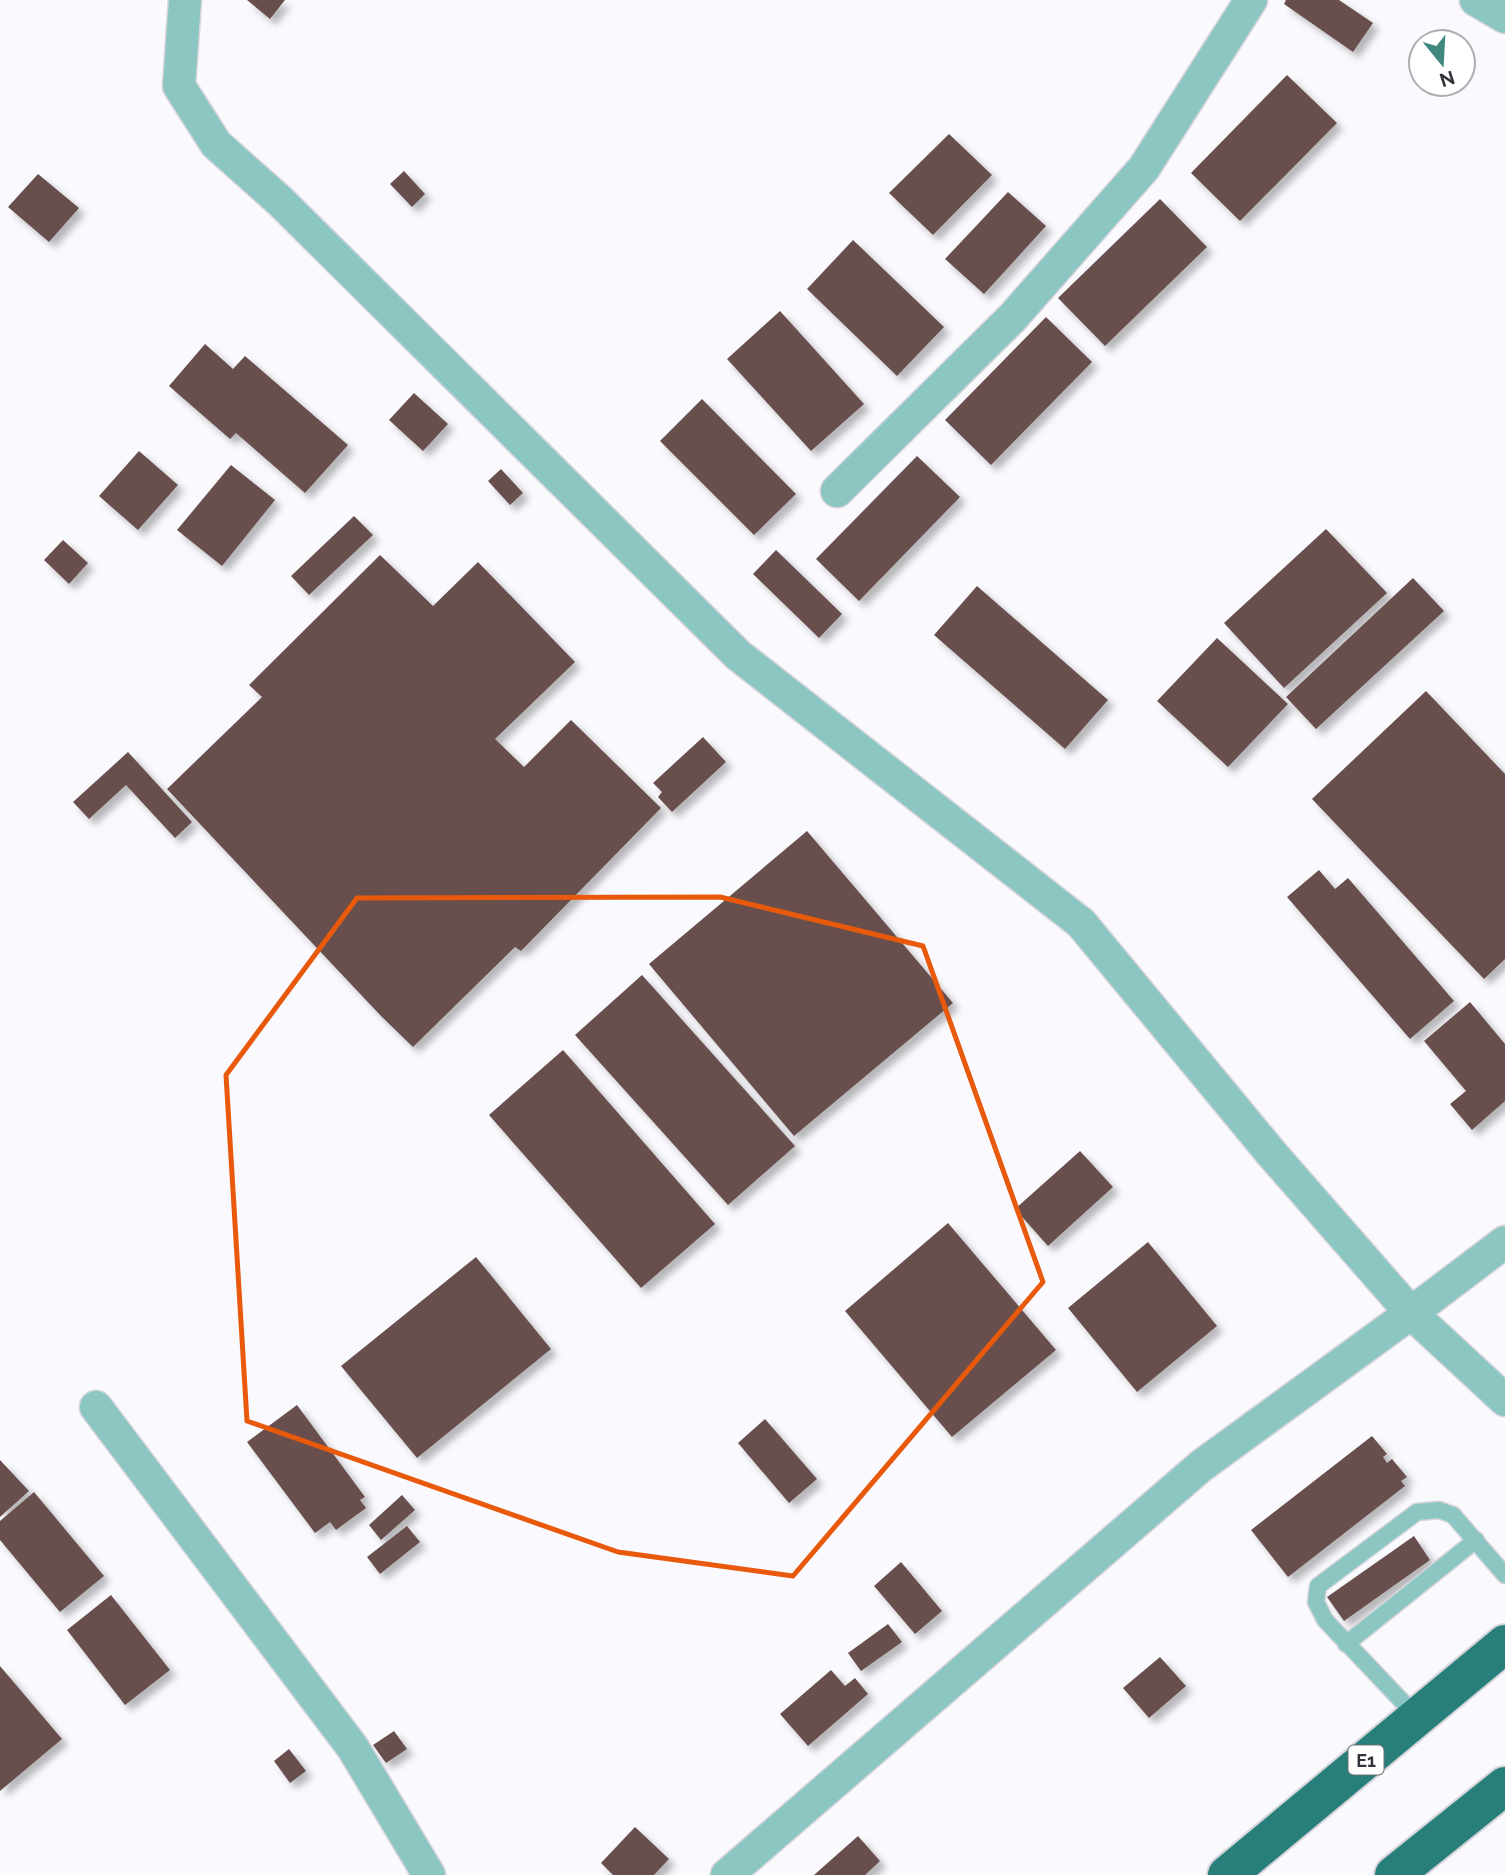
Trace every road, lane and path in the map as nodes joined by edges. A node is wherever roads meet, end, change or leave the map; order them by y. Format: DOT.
graph roads {
  1 [pos="185,0"];
  2 [pos="1251,0"];
  3 [pos="1476,0"];
  4 [pos="1505,17"];
  5 [pos="838,491"];
  6 [pos="1505,1242"];
  7 [pos="1411,1314"];
  8 [pos="1505,1399"];
  9 [pos="96,1407"];
  10 [pos="1476,1540"];
  11 [pos="1505,1575"];
  12 [pos="1346,1644"];
  13 [pos="1505,1644"];
  14 [pos="1417,1717"];
  15 [pos="1505,1786"];
  16 [pos="429,1875"];
  17 [pos="727,1875"];
  18 [pos="1227,1875"];
  19 [pos="1394,1875"];
  1 -- 7 [label="street"];
  2 -- 5 [label="street"];
  3 -- 4 [label="street"];
  6 -- 7 [label="street"];
  7 -- 8 [label="street"];
  7 -- 17 [label="street"];
  9 -- 16 [label="street"];
  10 -- 11 [label="lane"];
  10 -- 12 [label="lane"];
  10 -- 12 [label="lane"];
  12 -- 14 [label="lane"];
  13 -- 14 [label="highway, E1"];
  14 -- 18 [label="highway, E1"];
  15 -- 19 [label="highway"];
}
